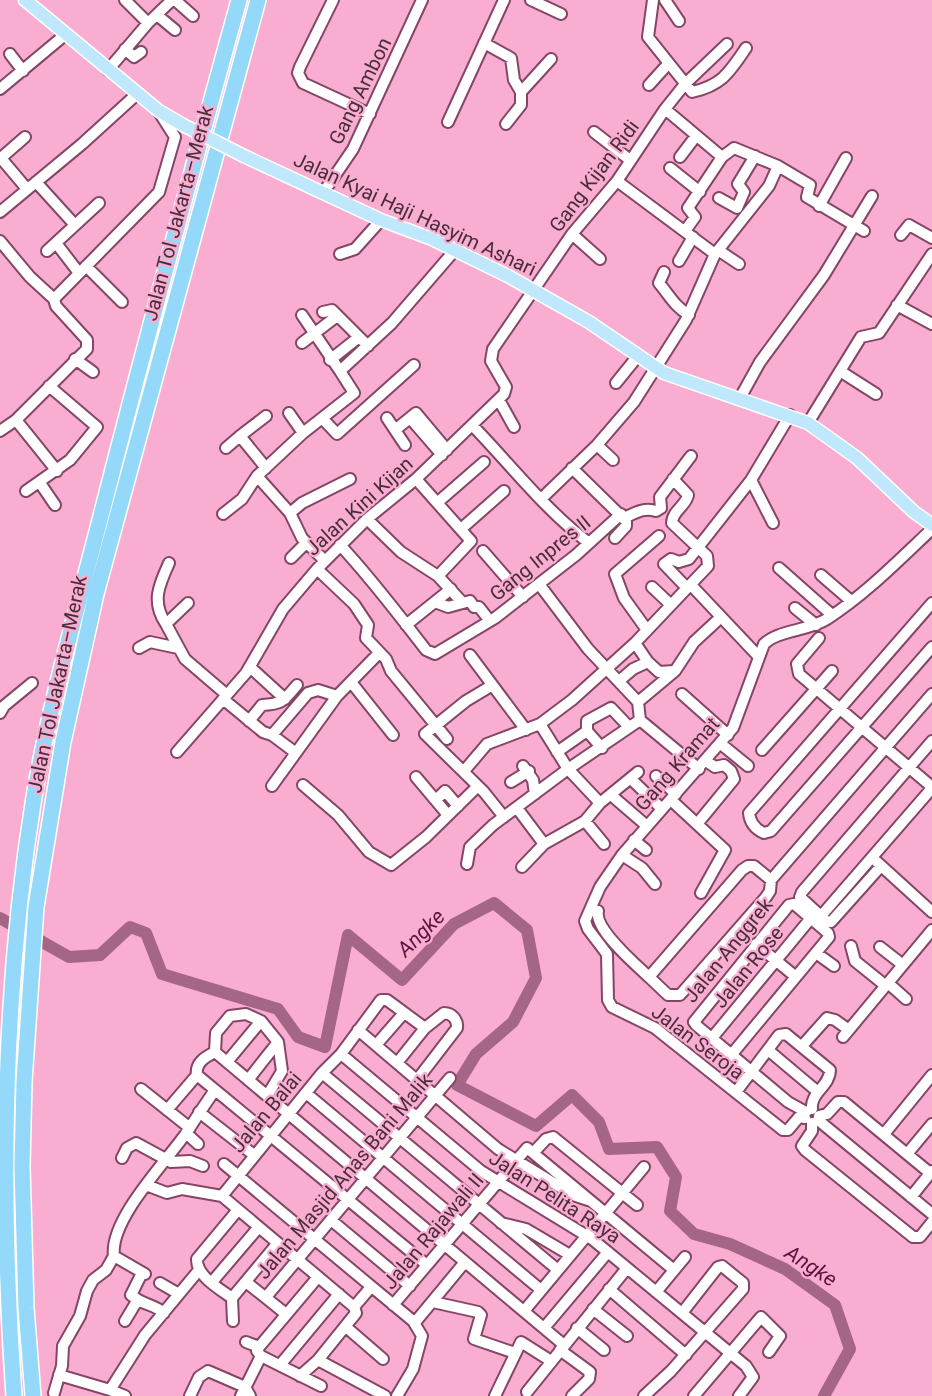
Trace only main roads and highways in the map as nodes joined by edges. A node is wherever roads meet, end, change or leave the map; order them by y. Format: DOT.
graph roads {
  1 [pos="25,0"];
  2 [pos="239,0"];
  3 [pos="258,0"];
  4 [pos="932,527"];
  5 [pos="14,1396"];
  6 [pos="33,1396"];
  1 -- 4 [label="main road, Jalan Kyai Haji Hasyim Ashari, bridge"];
  2 -- 5 [label="highway, Jalan Tol Jakarta–Merak"];
  3 -- 6 [label="highway, Jalan Tol Jakarta–Merak"];
}
